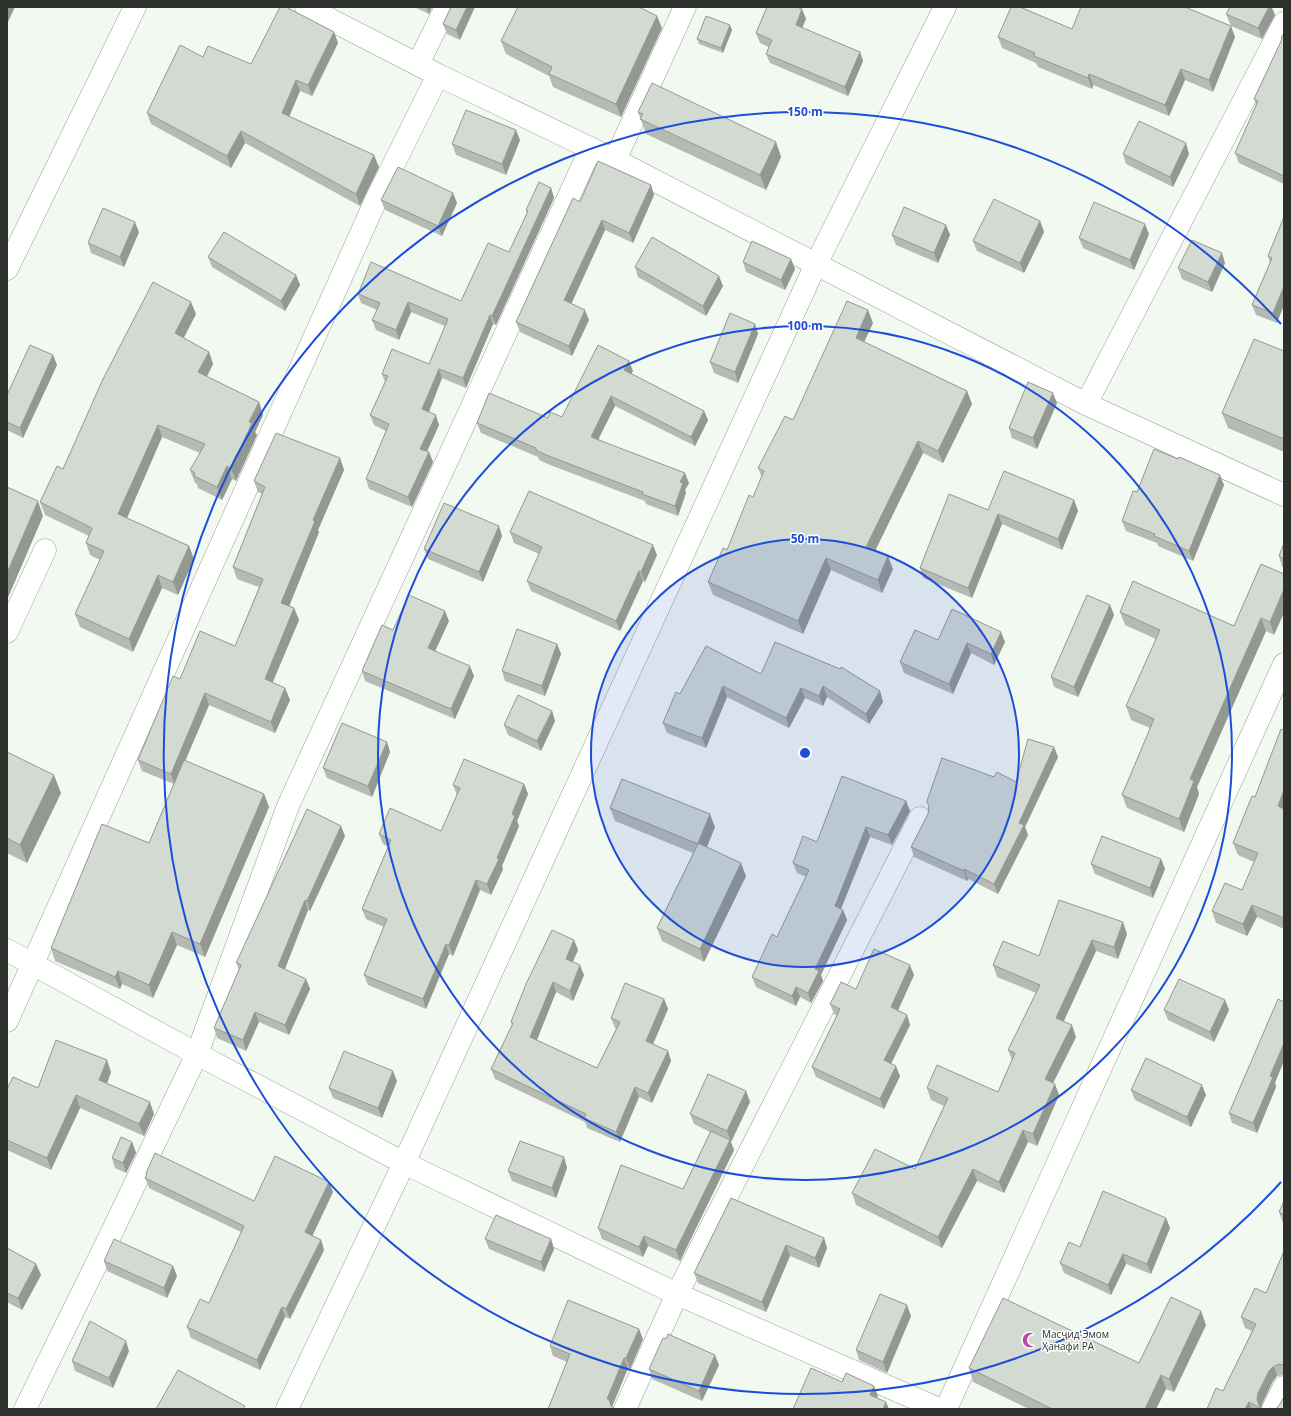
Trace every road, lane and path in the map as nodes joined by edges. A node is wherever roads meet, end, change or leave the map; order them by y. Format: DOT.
graph roads {
  1 [pos="135,7"];
  2 [pos="306,7"];
  3 [pos="446,7"];
  4 [pos="685,7"];
  5 [pos="945,7"];
  6 [pos="1284,23"];
  7 [pos="418,64"];
  8 [pos="438,75"];
  9 [pos="591,148"];
  10 [pos="615,160"];
  11 [pos="816,264"];
  12 [pos="7,269"];
  13 [pos="1086,404"];
  14 [pos="1284,495"];
  15 [pos="45,550"];
  16 [pos="7,632"];
  17 [pos="1284,664"];
  18 [pos="920,818"];
  19 [pos="7,950"];
  20 [pos="33,964"];
  21 [pos="7,1021"];
  22 [pos="197,1054"];
  23 [pos="404,1163"];
  24 [pos="677,1294"];
  25 [pos="1284,1387"];
  26 [pos="25,1409"];
  27 [pos="287,1409"];
  28 [pos="625,1409"];
  29 [pos="939,1409"];
  30 [pos="946,1409"];
  31 [pos="1273,1409"];
  1 -- 12 [label="street"];
  2 -- 7 [label="street"];
  3 -- 7 [label="street"];
  4 -- 10 [label="street"];
  5 -- 11 [label="street"];
  6 -- 13 [label="street"];
  7 -- 8 [label="street"];
  8 -- 9 [label="street"];
  8 -- 20 [label="street"];
  9 -- 10 [label="street"];
  9 -- 22 [label="street"];
  10 -- 11 [label="street"];
  11 -- 13 [label="street"];
  11 -- 23 [label="street"];
  13 -- 14 [label="street"];
  15 -- 16 [label="street"];
  17 -- 30 [label="street"];
  18 -- 24 [label="street"];
  19 -- 20 [label="street"];
  20 -- 21 [label="street"];
  20 -- 22 [label="street"];
  22 -- 23 [label="street"];
  22 -- 26 [label="street"];
  23 -- 24 [label="street"];
  23 -- 27 [label="street"];
  24 -- 28 [label="street"];
  24 -- 29 [label="street"];
  25 -- 31 [label="street"];
}
